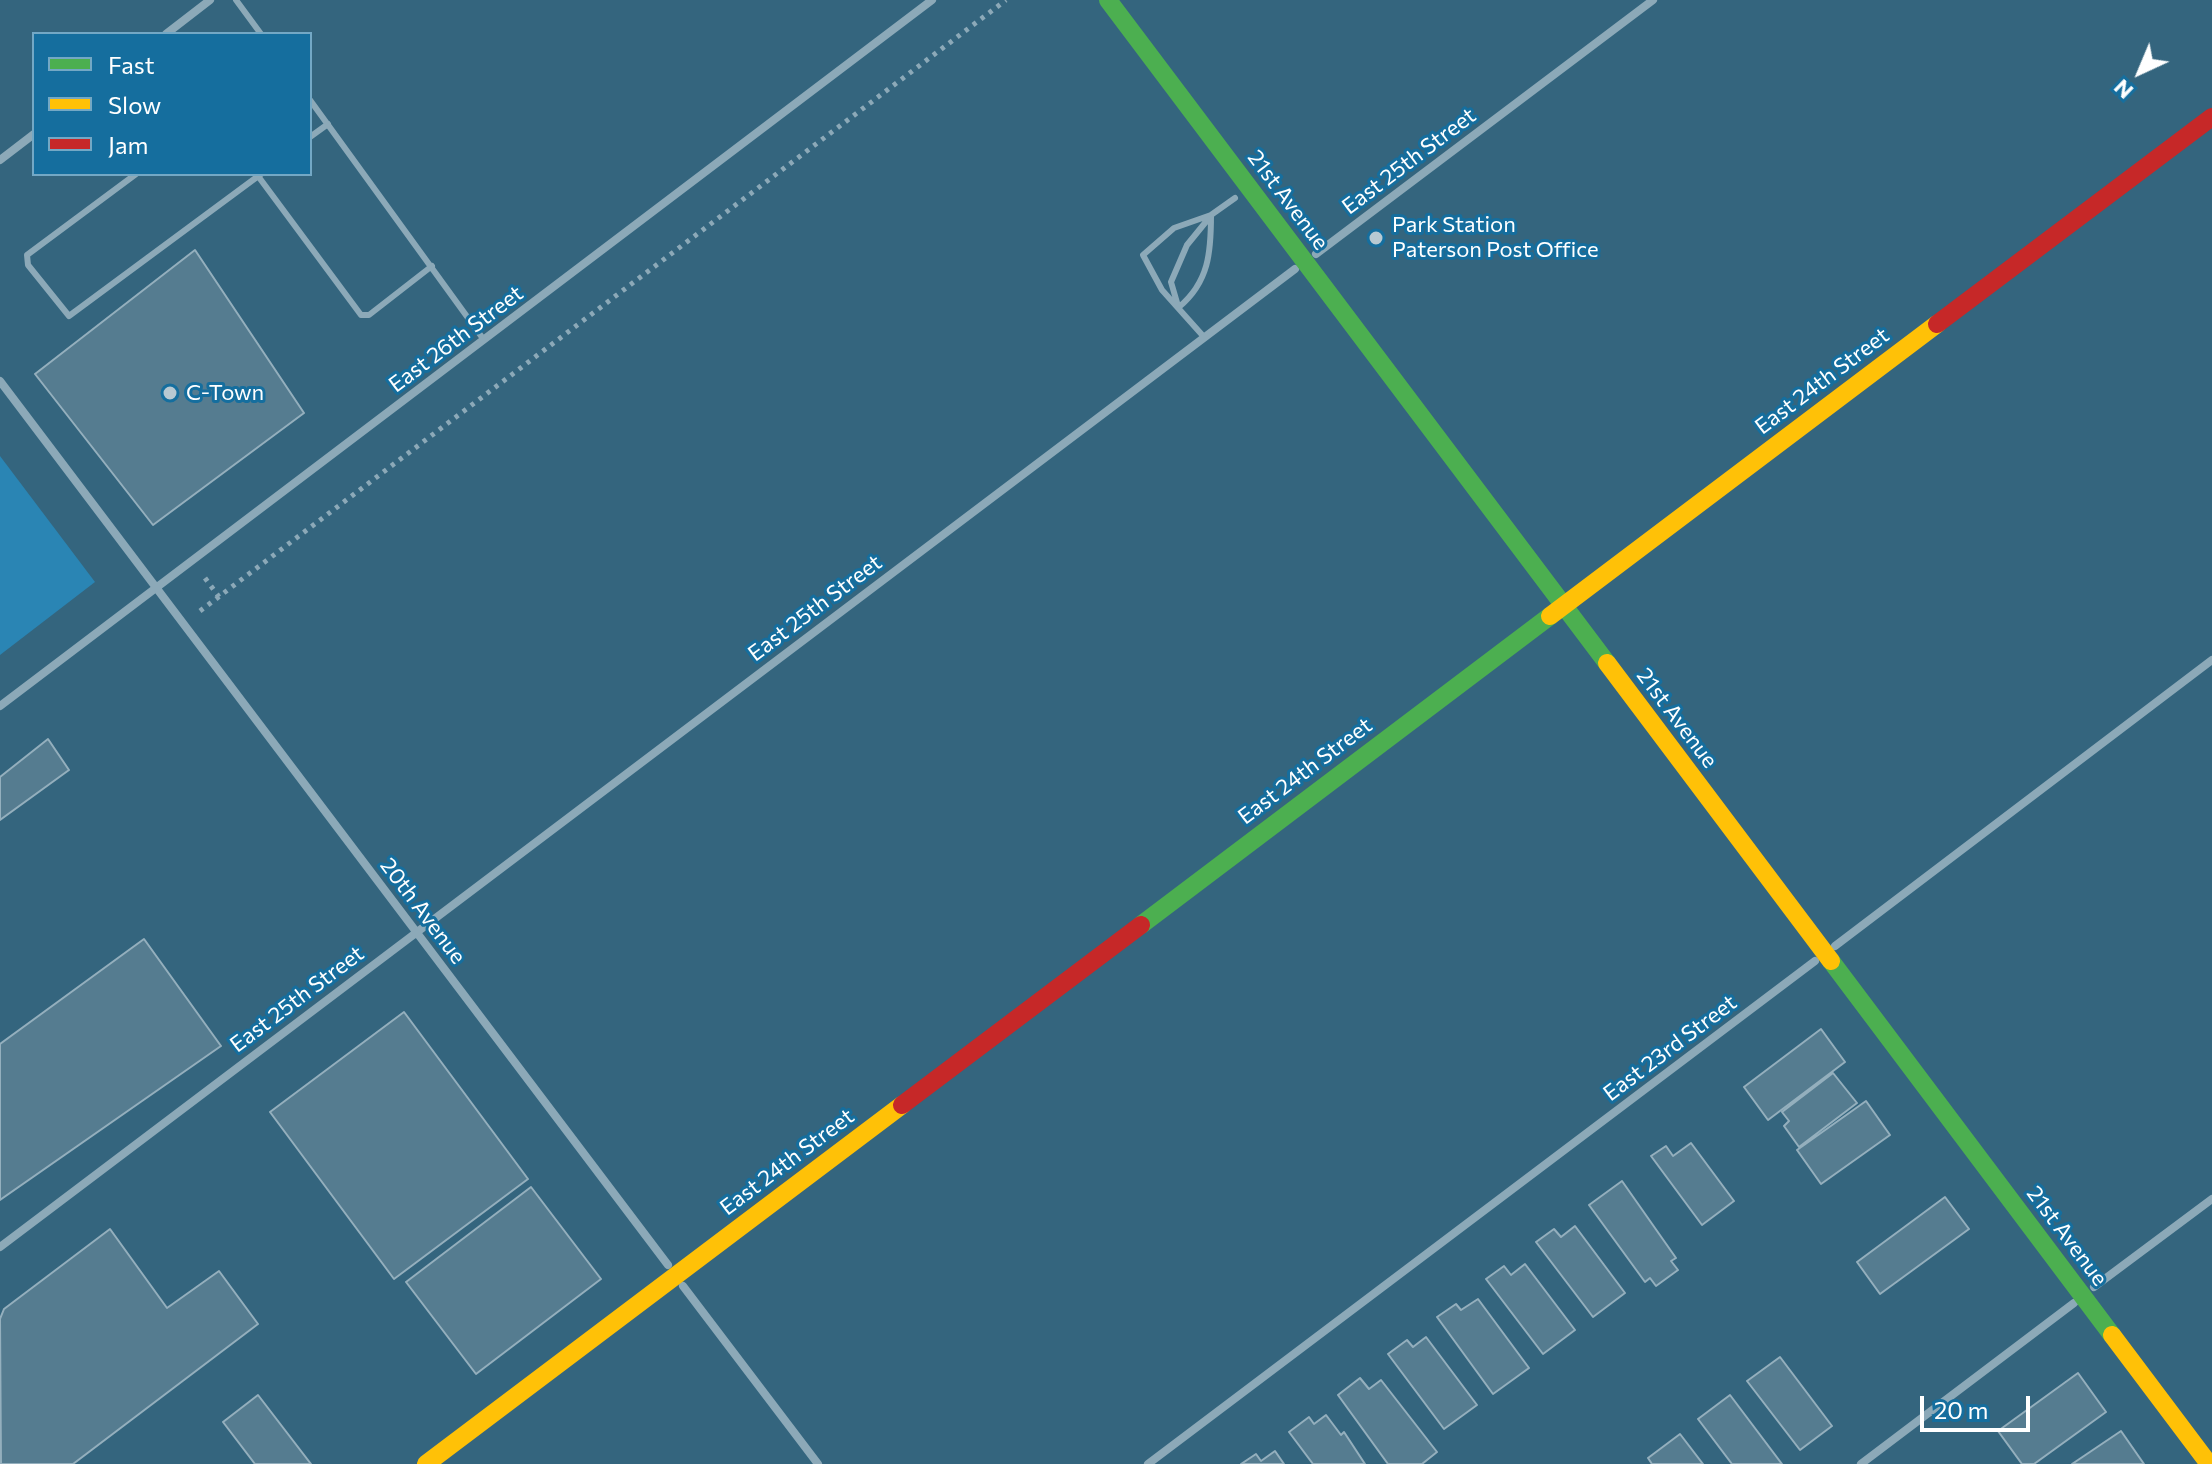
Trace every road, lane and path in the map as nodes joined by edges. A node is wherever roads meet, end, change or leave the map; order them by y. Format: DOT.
graph roads {
  1 [pos="210,0"];
  2 [pos="236,0"];
  3 [pos="932,0"];
  4 [pos="1006,0"];
  5 [pos="1108,0"];
  6 [pos="1653,0"];
  7 [pos="169,32"];
  8 [pos="260,32"];
  9 [pos="312,103"];
  10 [pos="2212,117"];
  11 [pos="328,124"];
  12 [pos="32,136"];
  13 [pos="312,136"];
  14 [pos="0,160"];
  15 [pos="133,176"];
  16 [pos="258,176"];
  17 [pos="260,176"];
  18 [pos="1249,188"];
  19 [pos="1211,215"];
  20 [pos="1305,262"];
  21 [pos="432,266"];
  22 [pos="1179,307"];
  23 [pos="1204,337"];
  24 [pos="484,340"];
  25 [pos="0,381"];
  26 [pos="156,588"];
  27 [pos="1563,606"];
  28 [pos="183,624"];
  29 [pos="2212,660"];
  30 [pos="0,706"];
  31 [pos="416,931"];
  32 [pos="1825,954"];
  33 [pos="2212,1199"];
  34 [pos="0,1247"];
  35 [pos="676,1276"];
  36 [pos="2082,1297"];
  37 [pos="426,1464"];
  38 [pos="818,1464"];
  39 [pos="1148,1464"];
  40 [pos="1861,1464"];
  41 [pos="2209,1464"];
  1 -- 7 [label="street"];
  2 -- 8 [label="lane"];
  3 -- 24 [label="street, East 26th Street"];
  4 -- 28 [label="path"];
  5 -- 18 [label="street, 21st Avenue"];
  6 -- 20 [label="street, East 25th Street"];
  9 -- 11 [label="lane"];
  10 -- 27 [label="street, East 24th Street"];
  11 -- 13 [label="lane"];
  11 -- 21 [label="lane"];
  12 -- 14 [label="street"];
  15 -- 16 [label="lane"];
  17 -- 21 [label="lane"];
  18 -- 19 [label="lane"];
  18 -- 20 [label="street, 21st Avenue"];
  19 -- 22 [label="lane"];
  19 -- 22 [label="lane"];
  19 -- 22 [label="lane"];
  20 -- 23 [label="street, East 25th Street"];
  20 -- 27 [label="street, 21st Avenue"];
  21 -- 24 [label="lane"];
  22 -- 23 [label="lane"];
  23 -- 31 [label="street, East 25th Street"];
  24 -- 26 [label="street, East 26th Street"];
  25 -- 26 [label="street, 20th Avenue"];
  26 -- 28 [label="street, 20th Avenue"];
  26 -- 30 [label="street, East 26th Street"];
  27 -- 32 [label="street, 21st Avenue"];
  27 -- 35 [label="street, East 24th Street"];
  28 -- 31 [label="street, 20th Avenue"];
  29 -- 32 [label="street, East 23rd Street"];
  31 -- 34 [label="street, East 25th Street"];
  31 -- 35 [label="street, 20th Avenue"];
  32 -- 36 [label="street, 21st Avenue"];
  32 -- 39 [label="street, East 23rd Street"];
  33 -- 36 [label="street"];
  35 -- 37 [label="street, East 24th Street"];
  35 -- 38 [label="street, 20th Avenue"];
  36 -- 40 [label="street"];
  36 -- 41 [label="street, 21st Avenue"];
}
